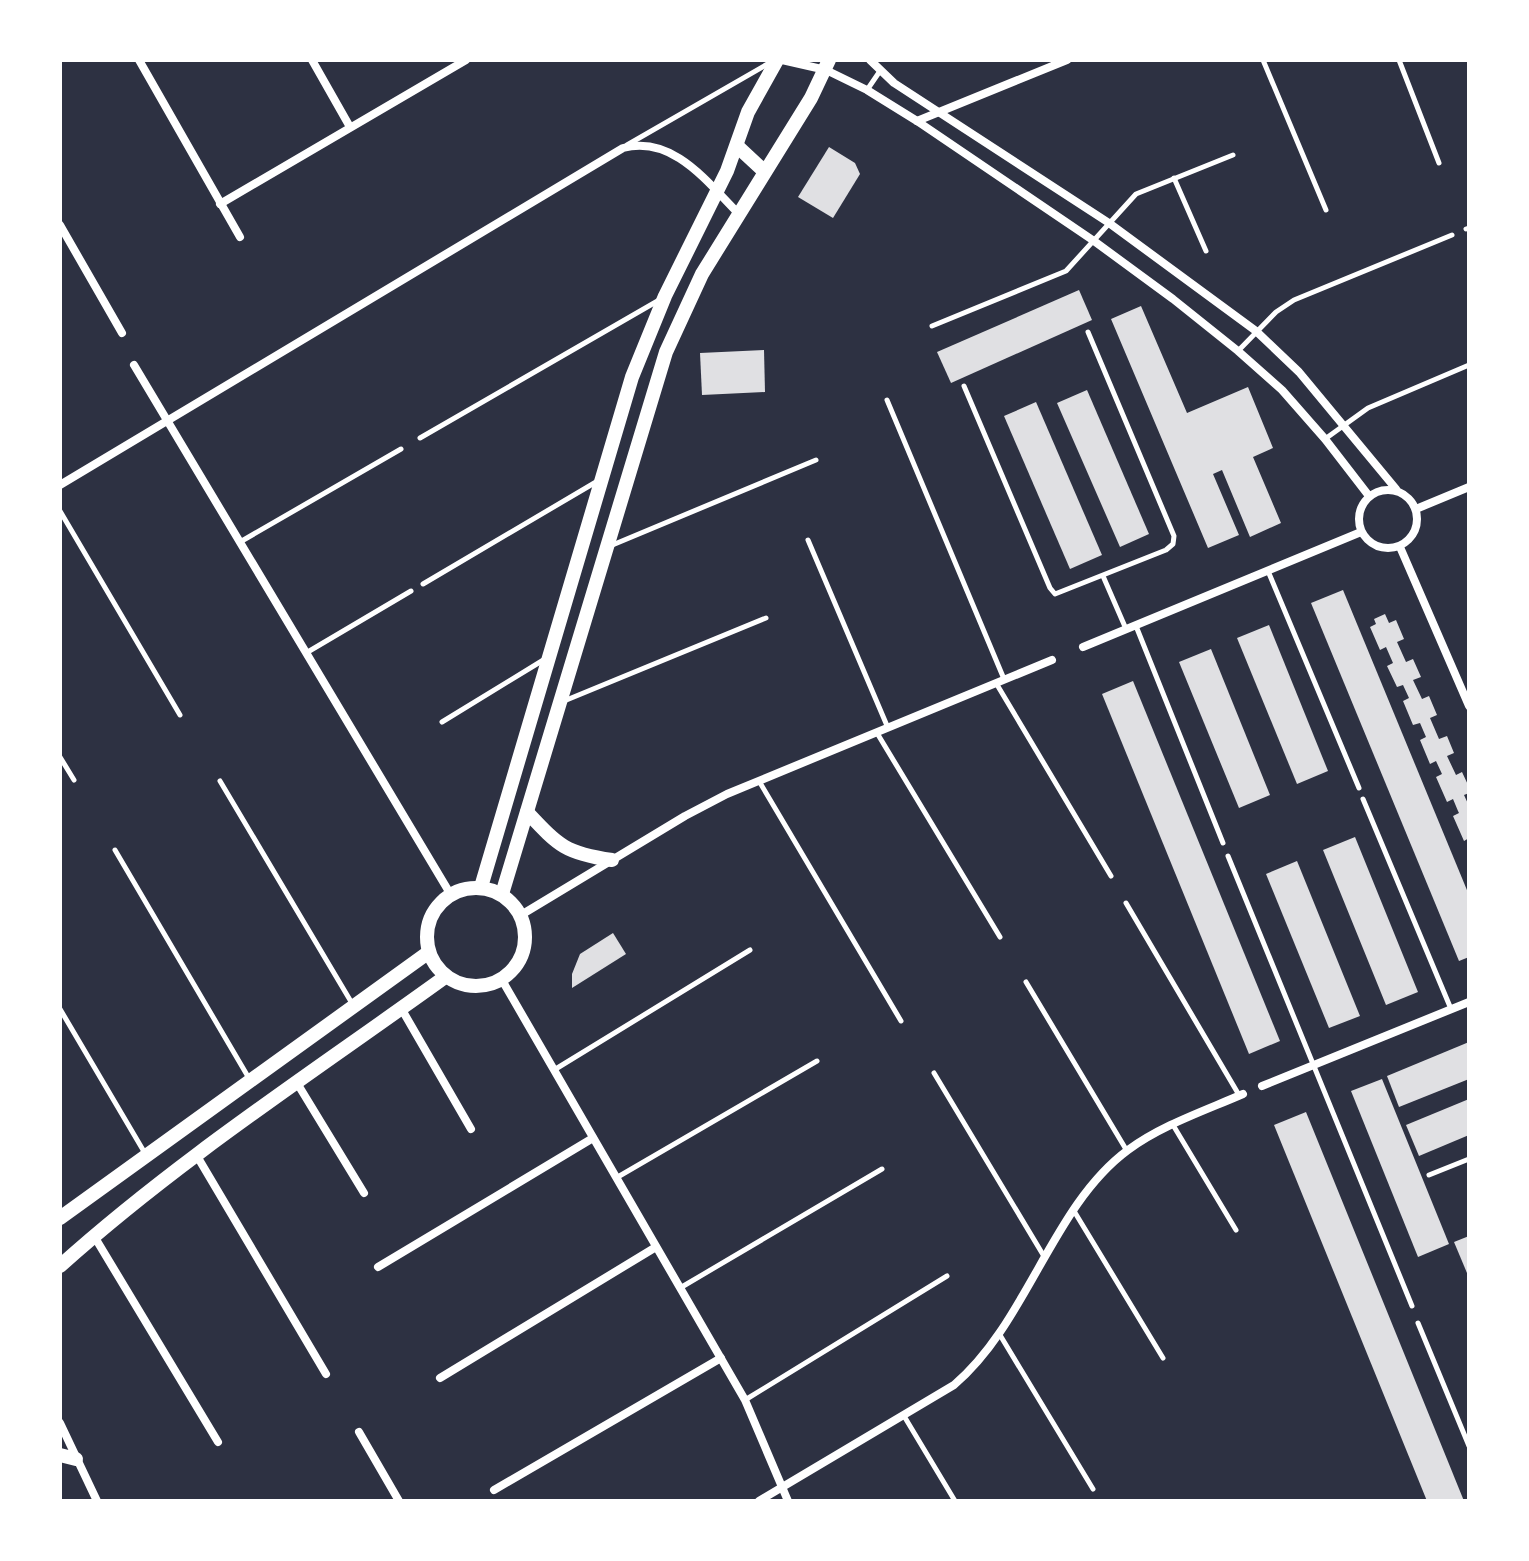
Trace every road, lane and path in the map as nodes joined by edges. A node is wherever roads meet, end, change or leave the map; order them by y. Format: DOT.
graph roads {
  1 [pos="139,60"];
  2 [pos="312,60"];
  3 [pos="466,60"];
  4 [pos="778,60"];
  5 [pos="870,60"];
  6 [pos="1067,60"];
  7 [pos="1263,60"];
  8 [pos="1399,60"];
  9 [pos="827,65"];
  10 [pos="880,71"];
  11 [pos="867,90"];
  12 [pos="940,111"];
  13 [pos="917,121"];
  14 [pos="350,127"];
  15 [pos="737,146"];
  16 [pos="623,148"];
  17 [pos="1233,155"];
  18 [pos="1439,163"];
  19 [pos="764,171"];
  20 [pos="1174,178"];
  21 [pos="717,191"];
  22 [pos="220,204"];
  23 [pos="1326,210"];
  24 [pos="738,213"];
  25 [pos="1109,223"];
  26 [pos="60,225"];
  27 [pos="1452,235"];
  28 [pos="240,237"];
  29 [pos="1094,241"];
  30 [pos="1206,251"];
  31 [pos="665,296"];
  32 [pos="932,326"];
  33 [pos="1256,331"];
  34 [pos="1088,332"];
  35 [pos="122,333"];
  36 [pos="1238,351"];
  37 [pos="134,365"];
  38 [pos="1469,365"];
  39 [pos="964,386"];
  40 [pos="887,400"];
  41 [pos="167,420"];
  42 [pos="1344,424"];
  43 [pos="420,438"];
  44 [pos="1325,439"];
  45 [pos="401,449"];
  46 [pos="816,460"];
  47 [pos="601,480"];
  48 [pos="60,485"];
  49 [pos="1469,487"];
  50 [pos="1396,489"];
  51 [pos="1369,496"];
  52 [pos="1416,509"];
  53 [pos="60,511"];
  54 [pos="1361,532"];
  55 [pos="808,540"];
  56 [pos="240,542"];
  57 [pos="1400,547"];
  58 [pos="606,548"];
  59 [pos="1268,570"];
  60 [pos="1103,576"];
  61 [pos="423,584"];
  62 [pos="411,591"];
  63 [pos="766,618"];
  64 [pos="1136,625"];
  65 [pos="1126,629"];
  66 [pos="1083,647"];
  67 [pos="306,653"];
  68 [pos="549,657"];
  69 [pos="1052,660"];
  70 [pos="1000,681"];
  71 [pos="559,703"];
  72 [pos="1469,706"];
  73 [pos="180,715"];
  74 [pos="442,722"];
  75 [pos="888,728"];
  76 [pos="877,732"];
  77 [pos="60,757"];
  78 [pos="74,780"];
  79 [pos="220,781"];
  80 [pos="759,781"];
  81 [pos="1359,788"];
  82 [pos="1363,799"];
  83 [pos="527,812"];
  84 [pos="1223,843"];
  85 [pos="115,850"];
  86 [pos="1228,856"];
  87 [pos="612,860"];
  88 [pos="1111,876"];
  89 [pos="481,887"];
  90 [pos="502,894"];
  91 [pos="451,895"];
  92 [pos="1126,903"];
  93 [pos="521,915"];
  94 [pos="1000,937"];
  95 [pos="750,950"];
  96 [pos="429,952"];
  97 [pos="445,977"];
  98 [pos="502,980"];
  99 [pos="1026,982"];
  100 [pos="1469,1002"];
  101 [pos="354,1006"];
  102 [pos="401,1008"];
  103 [pos="60,1009"];
  104 [pos="1451,1009"];
  105 [pos="901,1021"];
  106 [pos="817,1061"];
  107 [pos="1313,1065"];
  108 [pos="554,1070"];
  109 [pos="934,1073"];
  110 [pos="251,1080"];
  111 [pos="297,1083"];
  112 [pos="1262,1086"];
  113 [pos="1241,1095"];
  114 [pos="1172,1124"];
  115 [pos="471,1129"];
  116 [pos="593,1138"];
  117 [pos="1127,1151"];
  118 [pos="146,1156"];
  119 [pos="197,1156"];
  120 [pos="1469,1159"];
  121 [pos="882,1169"];
  122 [pos="1429,1175"];
  123 [pos="616,1178"];
  124 [pos="364,1193"];
  125 [pos="1074,1211"];
  126 [pos="60,1218"];
  127 [pos="1236,1230"];
  128 [pos="94,1236"];
  129 [pos="656,1247"];
  130 [pos="1045,1258"];
  131 [pos="60,1266"];
  132 [pos="378,1267"];
  133 [pos="947,1276"];
  134 [pos="680,1288"];
  135 [pos="1412,1306"];
  136 [pos="1418,1323"];
  137 [pos="1000,1335"];
  138 [pos="721,1358"];
  139 [pos="1163,1358"];
  140 [pos="326,1374"];
  141 [pos="440,1378"];
  142 [pos="745,1400"];
  143 [pos="904,1416"];
  144 [pos="60,1423"];
  145 [pos="359,1432"];
  146 [pos="218,1442"];
  147 [pos="1469,1446"];
  148 [pos="60,1455"];
  149 [pos="76,1459"];
  150 [pos="783,1487"];
  151 [pos="1093,1489"];
  152 [pos="494,1490"];
  153 [pos="97,1501"];
  154 [pos="399,1501"];
  155 [pos="759,1501"];
  156 [pos="788,1501"];
  157 [pos="955,1501"];
  1 -- 22 [label="street"];
  2 -- 14 [label="street"];
  3 -- 14 [label="street"];
  4 -- 9 [label="street"];
  4 -- 15 [label="street"];
  4 -- 16 [label="lane"];
  5 -- 10 [label="street"];
  6 -- 12 [label="street"];
  7 -- 23 [label="lane"];
  8 -- 18 [label="lane"];
  9 -- 11 [label="street"];
  9 -- 19 [label="street"];
  10 -- 11 [label="lane"];
  10 -- 12 [label="street"];
  11 -- 13 [label="street"];
  12 -- 13 [label="street"];
  12 -- 25 [label="street"];
  13 -- 29 [label="street"];
  14 -- 22 [label="street"];
  15 -- 19 [label="street"];
  15 -- 21 [label="street"];
  16 -- 21 [label="street"];
  16 -- 41 [label="street"];
  17 -- 20 [label="lane"];
  19 -- 24 [label="street"];
  20 -- 25 [label="lane"];
  20 -- 30 [label="lane"];
  21 -- 24 [label="street"];
  21 -- 31 [label="street"];
  22 -- 28 [label="street"];
  24 -- 58 [label="street"];
  25 -- 29 [label="lane"];
  25 -- 33 [label="street"];
  26 -- 35 [label="street"];
  27 -- 33 [label="lane"];
  29 -- 32 [label="lane"];
  29 -- 36 [label="street"];
  31 -- 43 [label="lane"];
  31 -- 47 [label="street"];
  33 -- 36 [label="lane"];
  33 -- 42 [label="street"];
  34 -- 60 [label="lane"];
  36 -- 44 [label="street"];
  37 -- 41 [label="street"];
  38 -- 42 [label="lane"];
  39 -- 60 [label="lane"];
  40 -- 70 [label="lane"];
  41 -- 48 [label="street"];
  41 -- 56 [label="street"];
  42 -- 44 [label="lane"];
  42 -- 50 [label="street"];
  44 -- 51 [label="street"];
  45 -- 56 [label="lane"];
  46 -- 58 [label="lane"];
  47 -- 61 [label="lane"];
  47 -- 68 [label="street"];
  49 -- 52 [label="street"];
  50 -- 51 [label="street"];
  50 -- 52 [label="street"];
  51 -- 54 [label="street"];
  52 -- 57 [label="street"];
  53 -- 73 [label="lane"];
  54 -- 57 [label="street"];
  54 -- 59 [label="street"];
  55 -- 75 [label="lane"];
  56 -- 67 [label="street"];
  57 -- 72 [label="street"];
  58 -- 71 [label="street"];
  59 -- 64 [label="street"];
  59 -- 81 [label="lane"];
  60 -- 65 [label="lane"];
  62 -- 67 [label="lane"];
  63 -- 71 [label="lane"];
  64 -- 65 [label="street"];
  64 -- 84 [label="lane"];
  65 -- 66 [label="street"];
  67 -- 91 [label="street"];
  68 -- 74 [label="lane"];
  68 -- 89 [label="street"];
  69 -- 70 [label="street"];
  70 -- 75 [label="street"];
  70 -- 88 [label="lane"];
  71 -- 83 [label="street"];
  75 -- 76 [label="street"];
  76 -- 80 [label="street"];
  76 -- 94 [label="lane"];
  77 -- 78 [label="lane"];
  79 -- 101 [label="lane"];
  80 -- 87 [label="street"];
  80 -- 105 [label="lane"];
  82 -- 104 [label="lane"];
  83 -- 87 [label="street"];
  83 -- 90 [label="street"];
  85 -- 110 [label="lane"];
  86 -- 107 [label="lane"];
  87 -- 93 [label="street"];
  89 -- 90 [label="street"];
  89 -- 91 [label="street"];
  90 -- 93 [label="street"];
  91 -- 96 [label="street"];
  92 -- 113 [label="lane"];
  93 -- 98 [label="street"];
  95 -- 108 [label="lane"];
  96 -- 97 [label="street"];
  96 -- 101 [label="street"];
  97 -- 98 [label="street"];
  97 -- 102 [label="street"];
  98 -- 108 [label="street"];
  99 -- 117 [label="lane"];
  100 -- 104 [label="street"];
  101 -- 110 [label="street"];
  102 -- 111 [label="street"];
  102 -- 115 [label="street"];
  103 -- 118 [label="lane"];
  104 -- 107 [label="street"];
  106 -- 123 [label="lane"];
  107 -- 112 [label="street"];
  107 -- 135 [label="lane"];
  108 -- 116 [label="street"];
  109 -- 130 [label="lane"];
  110 -- 118 [label="street"];
  111 -- 119 [label="street"];
  111 -- 124 [label="street"];
  113 -- 114 [label="street"];
  114 -- 117 [label="street"];
  114 -- 127 [label="lane"];
  116 -- 123 [label="street"];
  116 -- 132 [label="street"];
  117 -- 125 [label="street"];
  118 -- 126 [label="street"];
  119 -- 128 [label="street"];
  119 -- 140 [label="street"];
  120 -- 122 [label="lane"];
  121 -- 134 [label="lane"];
  123 -- 129 [label="street"];
  125 -- 130 [label="street"];
  125 -- 139 [label="lane"];
  128 -- 131 [label="street"];
  128 -- 146 [label="street"];
  129 -- 134 [label="street"];
  129 -- 141 [label="street"];
  130 -- 137 [label="street"];
  133 -- 142 [label="lane"];
  134 -- 138 [label="street"];
  136 -- 147 [label="lane"];
  137 -- 143 [label="street"];
  137 -- 151 [label="lane"];
  138 -- 142 [label="street"];
  138 -- 152 [label="street"];
  142 -- 150 [label="street"];
  143 -- 150 [label="street"];
  143 -- 157 [label="lane"];
  144 -- 149 [label="street"];
  145 -- 154 [label="street"];
  148 -- 149 [label="street"];
  149 -- 153 [label="street"];
  150 -- 155 [label="street"];
  150 -- 156 [label="street"];
}
